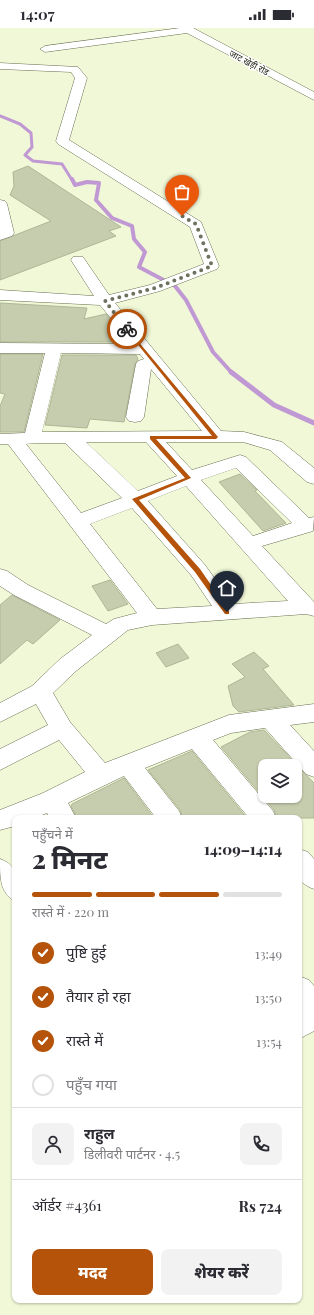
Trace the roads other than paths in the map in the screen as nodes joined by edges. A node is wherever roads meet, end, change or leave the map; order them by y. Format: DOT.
graph roads {
  1 [pos="186,29"];
  2 [pos="44,49"];
  3 [pos="0,66"];
  4 [pos="314,97"];
  5 [pos="0,204"];
  6 [pos="0,236"];
  7 [pos="78,260"];
  8 [pos="0,295"];
  9 [pos="105,301"];
  10 [pos="0,348"];
  11 [pos="54,348"];
  12 [pos="144,365"];
  13 [pos="160,370"];
  14 [pos="135,417"];
  15 [pos="152,437"];
  16 [pos="216,437"];
  17 [pos="71,438"];
  18 [pos="6,439"];
  19 [pos="32,439"];
  20 [pos="276,446"];
  21 [pos="240,461"];
  22 [pos="188,478"];
  23 [pos="314,478"];
  24 [pos="135,499"];
  25 [pos="78,522"];
  26 [pos="310,525"];
  27 [pos="248,544"];
  28 [pos="0,576"];
  29 [pos="310,608"];
  30 [pos="227,612"];
  31 [pos="152,617"];
  32 [pos="108,634"];
  33 [pos="40,692"];
  34 [pos="0,713"];
  35 [pos="314,713"];
  36 [pos="270,718"];
  37 [pos="62,728"];
  38 [pos="196,737"];
  39 [pos="0,760"];
  40 [pos="129,765"];
  41 [pos="314,767"];
  42 [pos="101,775"];
  43 [pos="58,809"];
  44 [pos="25,815"];
  45 [pos="168,815"];
  46 [pos="261,815"];
  47 [pos="12,817"];
  48 [pos="0,820"];
  49 [pos="302,864"];
  50 [pos="0,870"];
  51 [pos="314,878"];
  52 [pos="12,885"];
  53 [pos="302,993"];
  54 [pos="314,1008"];
  55 [pos="314,1015"];
  56 [pos="302,1023"];
  1 -- 2 [label="street"];
  1 -- 4 [label="street, जाट खेड़ी रोड"];
  3 -- 9 [label="street"];
  5 -- 6 [label="street"];
  7 -- 9 [label="street"];
  8 -- 9 [label="street"];
  9 -- 12 [label="street"];
  10 -- 11 [label="street"];
  11 -- 12 [label="street"];
  11 -- 19 [label="street"];
  12 -- 13 [label="street"];
  12 -- 13 [label="street"];
  12 -- 14 [label="street"];
  13 -- 16 [label="street"];
  15 -- 16 [label="street"];
  15 -- 17 [label="street"];
  15 -- 22 [label="street"];
  16 -- 20 [label="street"];
  17 -- 19 [label="street"];
  17 -- 24 [label="street"];
  18 -- 19 [label="street"];
  18 -- 25 [label="street"];
  20 -- 21 [label="street"];
  20 -- 23 [label="street"];
  21 -- 22 [label="street"];
  21 -- 26 [label="street"];
  22 -- 24 [label="street"];
  22 -- 27 [label="street"];
  24 -- 25 [label="street"];
  24 -- 30 [label="street"];
  25 -- 31 [label="street"];
  26 -- 27 [label="street"];
  27 -- 29 [label="street"];
  28 -- 32 [label="street"];
  29 -- 30 [label="street"];
  30 -- 31 [label="street"];
  31 -- 32 [label="street"];
  32 -- 33 [label="street"];
  33 -- 34 [label="street"];
  33 -- 37 [label="street"];
  35 -- 36 [label="street"];
  36 -- 38 [label="street"];
  36 -- 41 [label="street"];
  37 -- 39 [label="street"];
  37 -- 42 [label="street"];
  38 -- 40 [label="street"];
  38 -- 46 [label="street"];
  40 -- 42 [label="street"];
  40 -- 45 [label="street"];
  42 -- 43 [label="street"];
  43 -- 44 [label="street"];
  47 -- 48 [label="street"];
  49 -- 51 [label="street"];
  50 -- 52 [label="street"];
  53 -- 54 [label="street"];
  55 -- 56 [label="street"];
}
